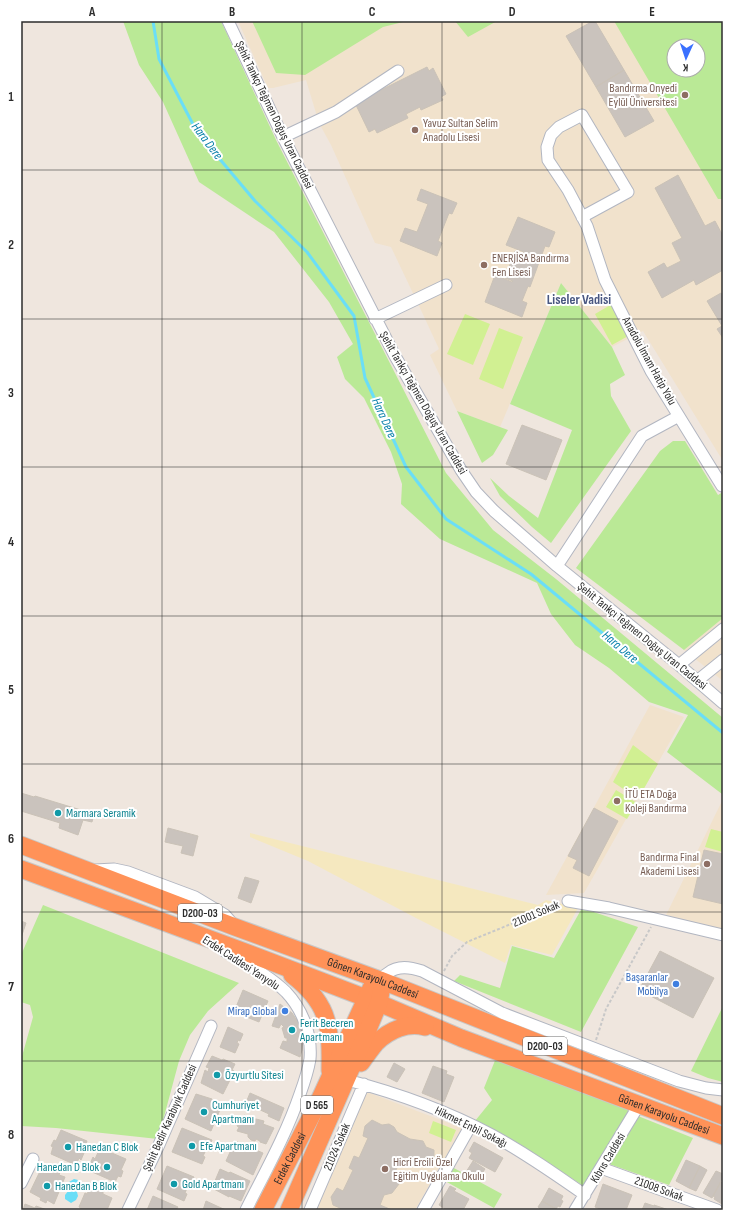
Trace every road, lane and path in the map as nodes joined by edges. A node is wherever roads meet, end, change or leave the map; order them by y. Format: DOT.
graph roads {
  1 [pos="228,21"];
  2 [pos="398,71"];
  3 [pos="283,137"];
  4 [pos="582,218"];
  5 [pos="446,285"];
  6 [pos="376,319"];
  7 [pos="679,416"];
  8 [pos="722,486"];
  9 [pos="557,566"];
  10 [pos="723,629"];
  11 [pos="723,660"];
  12 [pos="679,665"];
  13 [pos="697,681"];
  14 [pos="723,703"];
  15 [pos="21,845"];
  16 [pos="21,869"];
  17 [pos="568,901"];
  18 [pos="656,918"];
  19 [pos="198,935"];
  20 [pos="723,935"];
  21 [pos="245,952"];
  22 [pos="271,962"];
  23 [pos="380,980"];
  24 [pos="439,980"];
  25 [pos="372,1001"];
  26 [pos="211,1026"];
  27 [pos="461,1038"];
  28 [pos="594,1049"];
  29 [pos="331,1074"];
  30 [pos="347,1080"];
  31 [pos="364,1084"];
  32 [pos="723,1090"];
  33 [pos="639,1105"];
  34 [pos="719,1114"];
  35 [pos="471,1125"];
  36 [pos="723,1136"];
  37 [pos="33,1159"];
  38 [pos="601,1168"];
  39 [pos="21,1183"];
  40 [pos="585,1196"];
  41 [pos="697,1207"];
  42 [pos="128,1210"];
  43 [pos="246,1210"];
  44 [pos="263,1210"];
  45 [pos="289,1210"];
  46 [pos="310,1210"];
  47 [pos="423,1210"];
  48 [pos="575,1210"];
  49 [pos="717,1210"];
  1 -- 3 [label="street, Şehit Tankçı Teğmen Doğuş Uran Caddesi"];
  2 -- 3 [label="street"];
  3 -- 6 [label="street, Şehit Tankçı Teğmen Doğuş Uran Caddesi"];
  4 -- 4 [label="street, Anadolu İmam Hatip Yolu"];
  4 -- 7 [label="street, Anadolu İmam Hatip Yolu"];
  5 -- 6 [label="street"];
  6 -- 9 [label="street, Şehit Tankçı Teğmen Doğuş Uran Caddesi"];
  7 -- 8 [label="street, Anadolu İmam Hatip Yolu"];
  7 -- 9 [label="street"];
  9 -- 12 [label="street, Şehit Tankçı Teğmen Doğuş Uran Caddesi"];
  10 -- 12 [label="street"];
  11 -- 13 [label="street"];
  12 -- 13 [label="street, Şehit Tankçı Teğmen Doğuş Uran Caddesi"];
  13 -- 14 [label="street, Şehit Tankçı Teğmen Doğuş Uran Caddesi"];
  15 -- 23 [label="highway, Gönen Karayolu Caddesi / D200-03"];
  16 -- 19 [label="highway, Gönen Karayolu Caddesi / D200-03"];
  17 -- 18 [label="street, 21001 Sokak"];
  17 -- 24 [label="path, 21001 Sokak"];
  18 -- 20 [label="street, 21001 Sokak"];
  18 -- 28 [label="path"];
  19 -- 21 [label="highway, Gönen Karayolu Caddesi / D200-03"];
  19 -- 43 [label="street, Erdek Caddesi Yanyolu"];
  21 -- 22 [label="highway, Gönen Karayolu Caddesi / D200-03"];
  21 -- 23 [label="street"];
  22 -- 25 [label="highway, Gönen Karayolu Caddesi / D200-03"];
  22 -- 29 [label="highway"];
  23 -- 24 [label="street"];
  23 -- 25 [label="highway, D 565"];
  23 -- 34 [label="highway, Gönen Karayolu Caddesi / D200-03"];
  24 -- 28 [label="street"];
  25 -- 27 [label="highway, Gönen Karayolu Caddesi / D200-03"];
  25 -- 29 [label="highway, Erdek Caddesi / D 565"];
  25 -- 30 [label="highway, Erdek Caddesi / D 565"];
  26 -- 42 [label="street, Şehit Bedir Karabıyık Caddesi"];
  27 -- 30 [label="highway"];
  27 -- 33 [label="highway, Gönen Karayolu Caddesi / D200-03"];
  28 -- 32 [label="street"];
  29 -- 44 [label="highway, Erdek Caddesi / D 565"];
  30 -- 31 [label="street, Hikmet Enbil Sokağı"];
  30 -- 45 [label="highway, Erdek Caddesi / D 565"];
  31 -- 35 [label="street, Hikmet Enbil Sokağı"];
  31 -- 46 [label="street, 21024 Sokak"];
  33 -- 36 [label="highway, Gönen Karayolu Caddesi / D200-03"];
  33 -- 38 [label="street, Kıbrıs Caddesi"];
  35 -- 40 [label="street, Hikmet Enbil Sokağı"];
  35 -- 47 [label="street"];
  37 -- 39 [label="street"];
  38 -- 40 [label="street, Kıbrıs Caddesi"];
  38 -- 41 [label="street, 21008 Sokak"];
  40 -- 48 [label="street, Kıbrıs Caddesi"];
  41 -- 49 [label="street, 21008 Sokak"];
}
